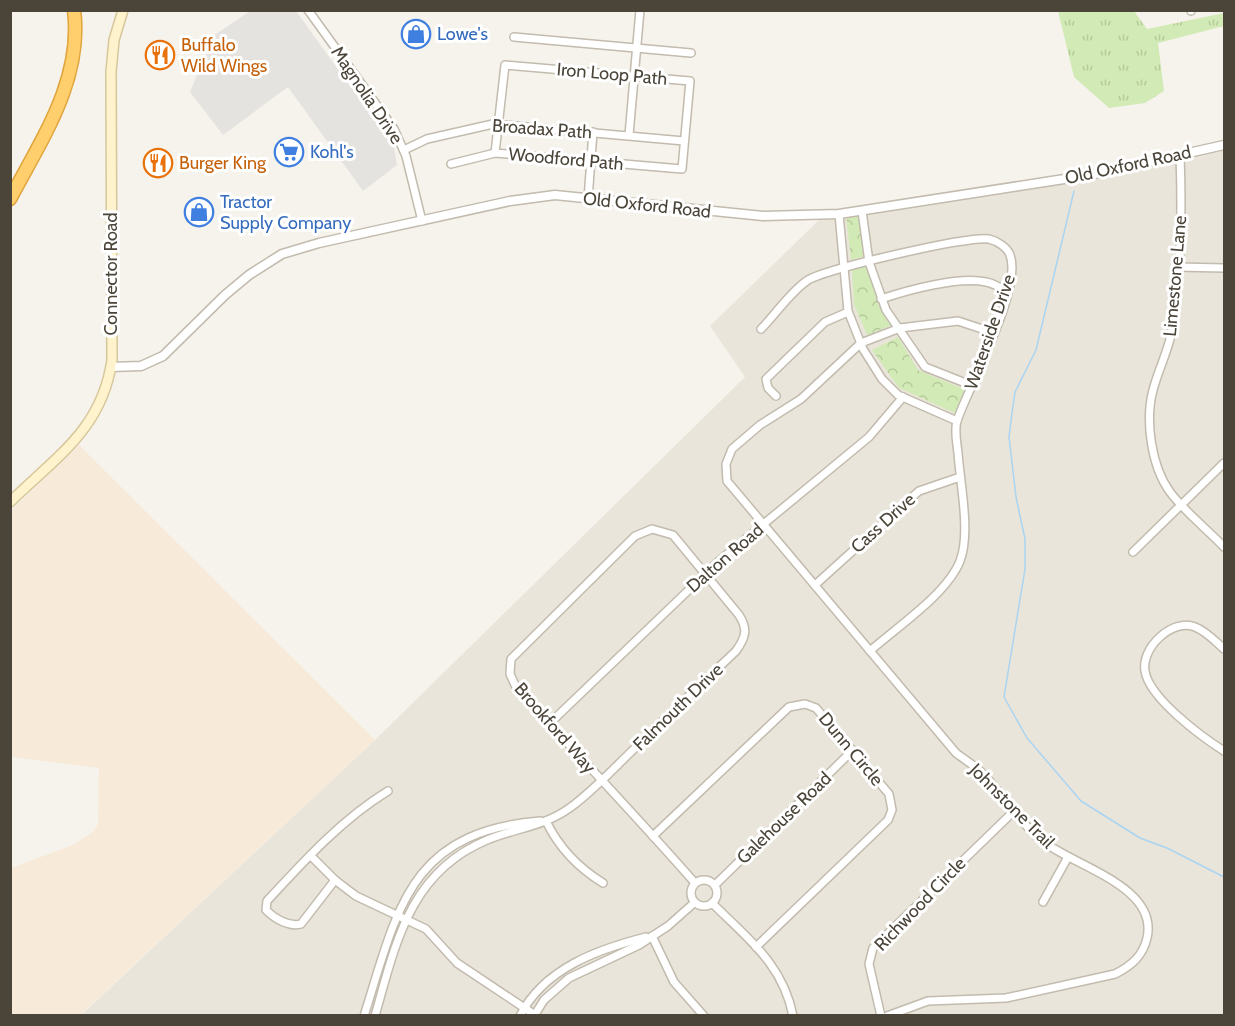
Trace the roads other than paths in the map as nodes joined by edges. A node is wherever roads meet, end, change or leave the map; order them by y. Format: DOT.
graph roads {
  1 [pos="74,10"];
  2 [pos="123,10"];
  3 [pos="308,10"];
  4 [pos="640,10"];
  5 [pos="514,37"];
  6 [pos="637,48"];
  7 [pos="691,53"];
  8 [pos="635,77"];
  9 [pos="498,124"];
  10 [pos="593,132"];
  11 [pos="629,135"];
  12 [pos="684,141"];
  13 [pos="1224,145"];
  14 [pos="404,150"];
  15 [pos="495,153"];
  16 [pos="1180,155"];
  17 [pos="591,161"];
  18 [pos="451,164"];
  19 [pos="682,169"];
  20 [pos="588,198"];
  21 [pos="10,199"];
  22 [pos="862,211"];
  23 [pos="839,214"];
  24 [pos="422,221"];
  25 [pos="869,261"];
  26 [pos="1177,267"];
  27 [pos="845,268"];
  28 [pos="1224,268"];
  29 [pos="1007,292"];
  30 [pos="881,299"];
  31 [pos="848,312"];
  32 [pos="898,329"];
  33 [pos="761,330"];
  34 [pos="994,333"];
  35 [pos="861,343"];
  36 [pos="111,367"];
  37 [pos="973,386"];
  38 [pos="776,396"];
  39 [pos="903,397"];
  40 [pos="957,422"];
  41 [pos="1224,463"];
  42 [pos="960,477"];
  43 [pos="10,501"];
  44 [pos="1182,504"];
  45 [pos="764,524"];
  46 [pos="1224,547"];
  47 [pos="1133,552"];
  48 [pos="705,574"];
  49 [pos="815,585"];
  50 [pos="1224,649"];
  51 [pos="870,651"];
  52 [pos="549,724"];
  53 [pos="853,750"];
  54 [pos="1224,751"];
  55 [pos="601,781"];
  56 [pos="388,791"];
  57 [pos="1014,811"];
  58 [pos="546,821"];
  59 [pos="653,836"];
  60 [pos="312,857"];
  61 [pos="1068,857"];
  62 [pos="335,880"];
  63 [pos="603,883"];
  64 [pos="694,883"];
  65 [pos="715,885"];
  66 [pos="1043,902"];
  67 [pos="694,903"];
  68 [pos="712,903"];
  69 [pos="396,916"];
  70 [pos="406,919"];
  71 [pos="652,936"];
  72 [pos="756,947"];
  73 [pos="579,960"];
  74 [pos="584,969"];
  75 [pos="522,1012"];
  76 [pos="534,1015"];
  77 [pos="364,1016"];
  78 [pos="375,1016"];
  79 [pos="704,1016"];
  80 [pos="793,1016"];
  81 [pos="881,1016"];
  82 [pos="887,1016"];
  1 -- 21 [label="highway"];
  2 -- 36 [label="main road, Connector Road"];
  3 -- 14 [label="street, Magnolia Drive"];
  4 -- 6 [label="street"];
  5 -- 6 [label="street"];
  6 -- 7 [label="street"];
  6 -- 8 [label="street"];
  8 -- 9 [label="street, Iron Loop Path"];
  8 -- 11 [label="street"];
  8 -- 12 [label="street, Iron Loop Path"];
  9 -- 10 [label="street, Broadax Path"];
  9 -- 14 [label="street, Broadax Path"];
  9 -- 15 [label="street"];
  10 -- 11 [label="street, Broadax Path"];
  10 -- 17 [label="street"];
  11 -- 12 [label="street, Broadax Path"];
  12 -- 19 [label="street, Iron Loop Path"];
  13 -- 16 [label="street, Old Oxford Road"];
  14 -- 24 [label="street, Magnolia Drive"];
  15 -- 17 [label="street, Woodford Path"];
  15 -- 18 [label="street, Woodford Path"];
  16 -- 22 [label="street, Old Oxford Road"];
  16 -- 26 [label="street, Limestone Lane"];
  17 -- 19 [label="street, Woodford Path"];
  17 -- 20 [label="street"];
  20 -- 23 [label="street, Old Oxford Road"];
  20 -- 24 [label="street, Old Oxford Road"];
  22 -- 23 [label="street, Old Oxford Road"];
  22 -- 25 [label="street"];
  23 -- 27 [label="street"];
  24 -- 36 [label="street, Old Oxford Road"];
  25 -- 27 [label="street, Waterside Drive"];
  25 -- 29 [label="street, Waterside Drive"];
  25 -- 30 [label="street"];
  26 -- 28 [label="street"];
  26 -- 44 [label="street, Limestone Lane"];
  27 -- 31 [label="street"];
  27 -- 33 [label="street, Waterside Drive"];
  29 -- 30 [label="street"];
  29 -- 34 [label="street, Waterside Drive"];
  30 -- 32 [label="street"];
  31 -- 35 [label="street"];
  31 -- 38 [label="street"];
  32 -- 34 [label="street"];
  32 -- 35 [label="street"];
  32 -- 37 [label="street"];
  34 -- 37 [label="street, Waterside Drive"];
  35 -- 39 [label="street"];
  35 -- 45 [label="street, Johnstone Trail"];
  36 -- 43 [label="main road, Connector Road"];
  37 -- 40 [label="street, Waterside Drive"];
  39 -- 40 [label="street"];
  39 -- 45 [label="street, Dalton Road"];
  40 -- 42 [label="street, Waterside Drive"];
  41 -- 44 [label="street"];
  42 -- 49 [label="street, Cass Drive"];
  42 -- 51 [label="street, Waterside Drive"];
  44 -- 46 [label="street, Limestone Lane"];
  44 -- 47 [label="street"];
  45 -- 48 [label="street, Dalton Road"];
  45 -- 49 [label="street, Johnstone Trail"];
  48 -- 52 [label="street, Dalton Road"];
  48 -- 52 [label="street, Brookford Way"];
  48 -- 55 [label="street, Falmouth Drive"];
  49 -- 51 [label="street, Johnstone Trail"];
  50 -- 54 [label="street"];
  51 -- 57 [label="street, Johnstone Trail"];
  52 -- 55 [label="street, Brookford Way"];
  53 -- 59 [label="street, Dunn Circle"];
  53 -- 65 [label="street, Galehouse Road"];
  53 -- 72 [label="street, Dunn Circle"];
  55 -- 58 [label="street, Falmouth Drive"];
  55 -- 59 [label="street, Brookford Way"];
  56 -- 60 [label="street"];
  57 -- 61 [label="street, Johnstone Trail"];
  57 -- 81 [label="street, Richwood Circle"];
  58 -- 63 [label="street"];
  58 -- 69 [label="street, Falmouth Drive"];
  58 -- 70 [label="street, Falmouth Drive"];
  59 -- 64 [label="street, Brookford Way"];
  60 -- 62 [label="street"];
  60 -- 62 [label="street"];
  61 -- 66 [label="street"];
  61 -- 82 [label="street, Johnstone Trail"];
  62 -- 69 [label="street"];
  64 -- 65 [label="street"];
  64 -- 67 [label="street"];
  65 -- 68 [label="street"];
  67 -- 68 [label="street"];
  67 -- 71 [label="street"];
  68 -- 72 [label="street"];
  69 -- 70 [label="street"];
  69 -- 77 [label="street, Falmouth Drive"];
  70 -- 75 [label="street"];
  70 -- 78 [label="street, Falmouth Drive"];
  71 -- 73 [label="street"];
  71 -- 74 [label="street"];
  71 -- 79 [label="street"];
  72 -- 80 [label="street"];
  73 -- 74 [label="street"];
  73 -- 75 [label="street"];
  74 -- 76 [label="street"];
  75 -- 76 [label="street"];
}
